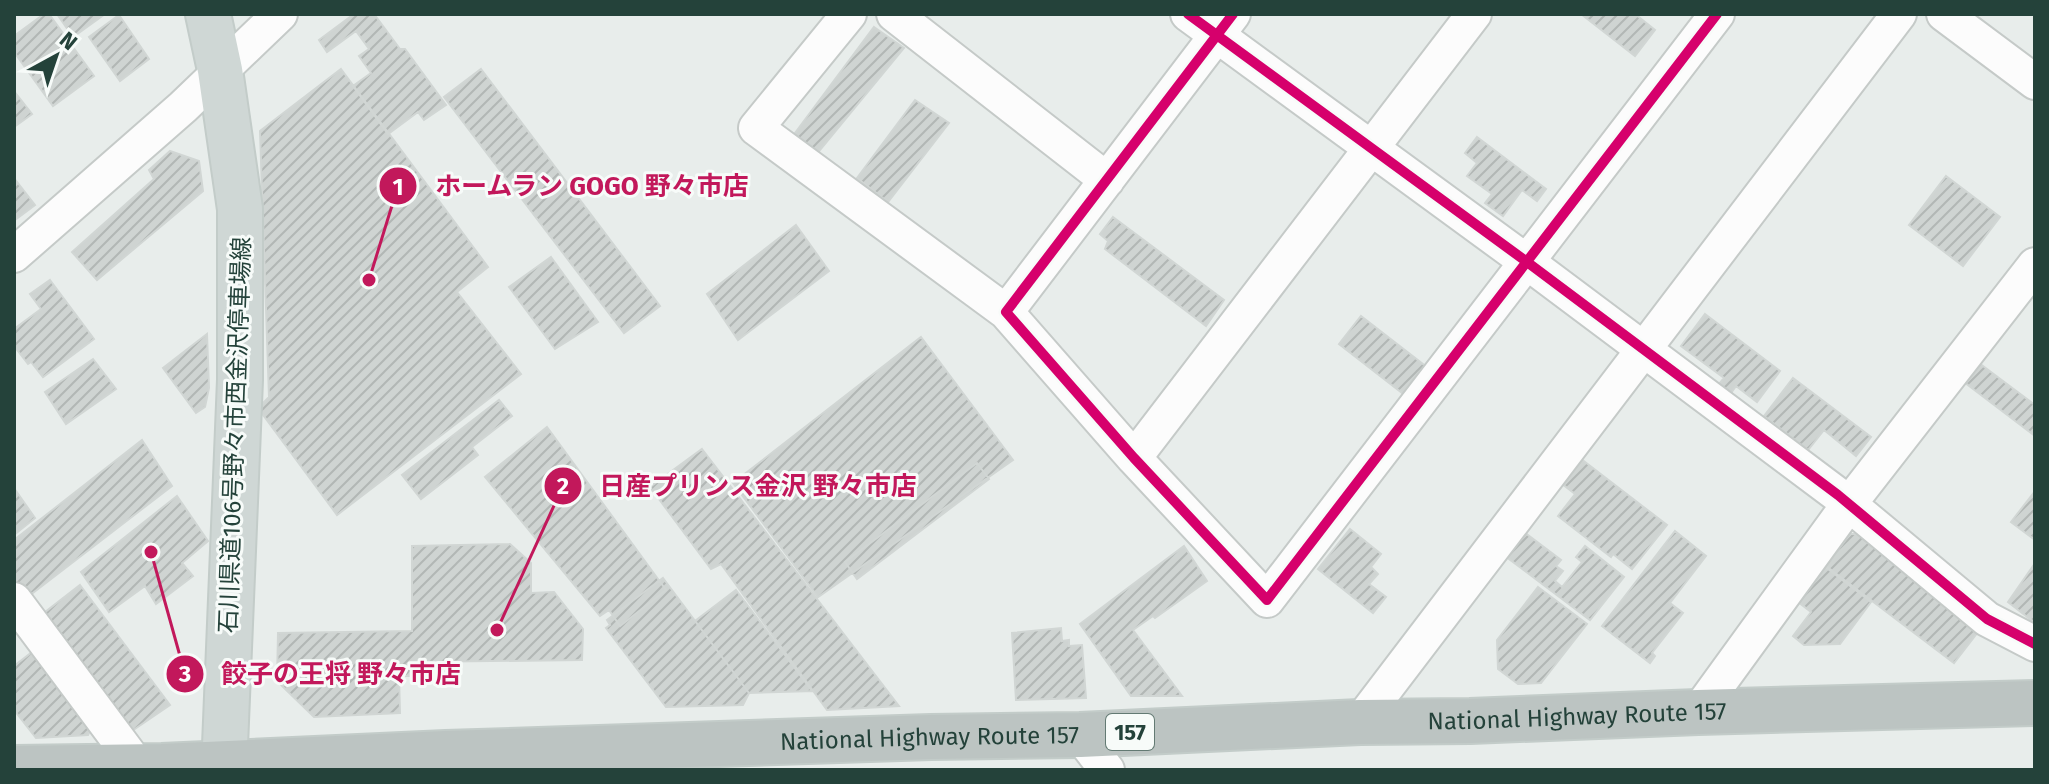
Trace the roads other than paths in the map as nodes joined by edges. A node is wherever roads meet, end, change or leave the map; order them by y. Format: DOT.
graph roads {
  1 [pos="208,14"];
  2 [pos="280,14"];
  3 [pos="849,14"];
  4 [pos="894,14"];
  5 [pos="1188,14"];
  6 [pos="1474,14"];
  7 [pos="1717,14"];
  8 [pos="1899,14"];
  9 [pos="1944,14"];
  10 [pos="1224,25"];
  11 [pos="220,70"];
  12 [pos="2035,82"];
  13 [pos="1371,148"];
  14 [pos="1107,180"];
  15 [pos="14,255"];
  16 [pos="1527,262"];
  17 [pos="2035,265"];
  18 [pos="1006,312"];
  19 [pos="1643,349"];
  20 [pos="1134,458"];
  21 [pos="1849,504"];
  22 [pos="14,600"];
  23 [pos="2035,644"];
  24 [pos="2035,703"];
  25 [pos="1698,712"];
  26 [pos="1360,722"];
  27 [pos="1080,735"];
  28 [pos="706,758"];
  29 [pos="137,765"];
  30 [pos="225,767"];
  31 [pos="14,768"];
  32 [pos="1107,770"];
  1 -- 11 [label="main road, 石川県道106号野々市西金沢停車場線"];
  2 -- 11 [label="street"];
  3 -- 18 [label="street"];
  4 -- 14 [label="street"];
  5 -- 10 [label="street"];
  6 -- 13 [label="street"];
  7 -- 16 [label="street"];
  8 -- 19 [label="street"];
  9 -- 12 [label="street"];
  10 -- 13 [label="street"];
  10 -- 14 [label="street"];
  11 -- 15 [label="street"];
  11 -- 30 [label="main road, 石川県道106号野々市西金沢停車場線"];
  13 -- 16 [label="street"];
  13 -- 20 [label="street"];
  14 -- 18 [label="street"];
  16 -- 19 [label="street"];
  16 -- 20 [label="street"];
  17 -- 21 [label="street"];
  18 -- 20 [label="street"];
  19 -- 21 [label="street"];
  19 -- 26 [label="street"];
  21 -- 23 [label="street"];
  21 -- 25 [label="street"];
  22 -- 29 [label="street"];
  24 -- 25 [label="highway, National Highway Route 157 / 157"];
  25 -- 26 [label="highway, National Highway Route 157 / 157"];
  26 -- 27 [label="highway, National Highway Route 157 / 157"];
  27 -- 28 [label="highway, National Highway Route 157 / 157"];
  27 -- 32 [label="street"];
  28 -- 30 [label="highway, National Highway Route 157 / 157"];
  29 -- 30 [label="highway, National Highway Route 157 / 157"];
  29 -- 31 [label="highway, National Highway Route 157 / 157"];
}
